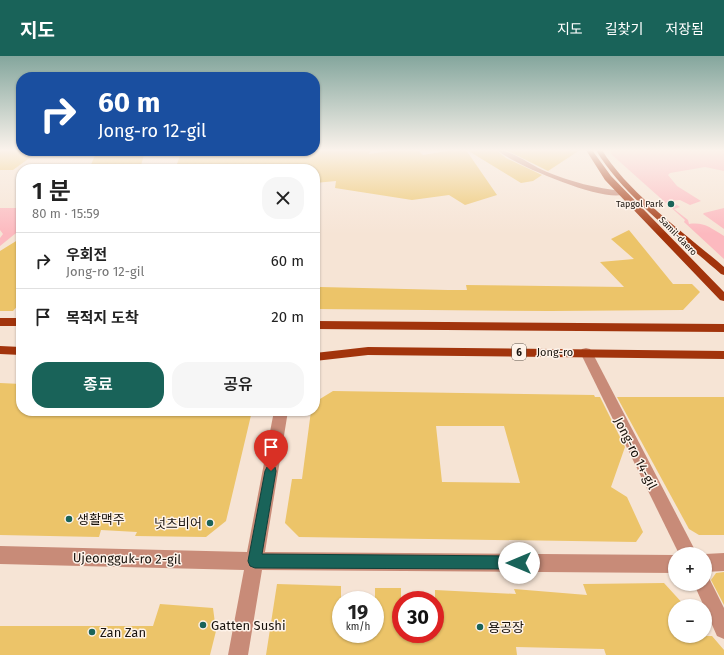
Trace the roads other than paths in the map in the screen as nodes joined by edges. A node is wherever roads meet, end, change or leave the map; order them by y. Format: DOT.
graph roads {
  1 [pos="553,178"];
  2 [pos="608,178"];
  3 [pos="620,178"];
  4 [pos="622,193"];
  5 [pos="724,272"];
  6 [pos="724,298"];
  7 [pos="0,322"];
  8 [pos="16,322"];
  9 [pos="320,325"];
  10 [pos="724,328"];
  11 [pos="0,350"];
  12 [pos="16,351"];
  13 [pos="586,352"];
  14 [pos="724,355"];
  15 [pos="320,356"];
  16 [pos="280,416"];
  17 [pos="684,547"];
  18 [pos="0,555"];
  19 [pos="255,561"];
  20 [pos="724,562"];
  21 [pos="712,563"];
  22 [pos="668,564"];
  23 [pos="706,591"];
  24 [pos="724,629"];
  25 [pos="238,655"];
  1 -- 4 [label="street"];
  2 -- 4 [label="main road, Samil-daero"];
  3 -- 5 [label="main road, Samil-daero"];
  4 -- 6 [label="main road, Samil-daero"];
  7 -- 8 [label="main road"];
  9 -- 10 [label="main road"];
  11 -- 12 [label="main road"];
  13 -- 14 [label="main road, Jong-ro / 6"];
  13 -- 15 [label="main road, Jong-ro / 6"];
  13 -- 17 [label="street, Jong-ro 14-gil"];
  16 -- 19 [label="street"];
  18 -- 19 [label="street, Ujeongguk-ro 2-gil"];
  19 -- 22 [label="street, Ujeongguk-ro 2-gil"];
  19 -- 25 [label="street"];
  20 -- 21 [label="street"];
  23 -- 24 [label="street"];
}
